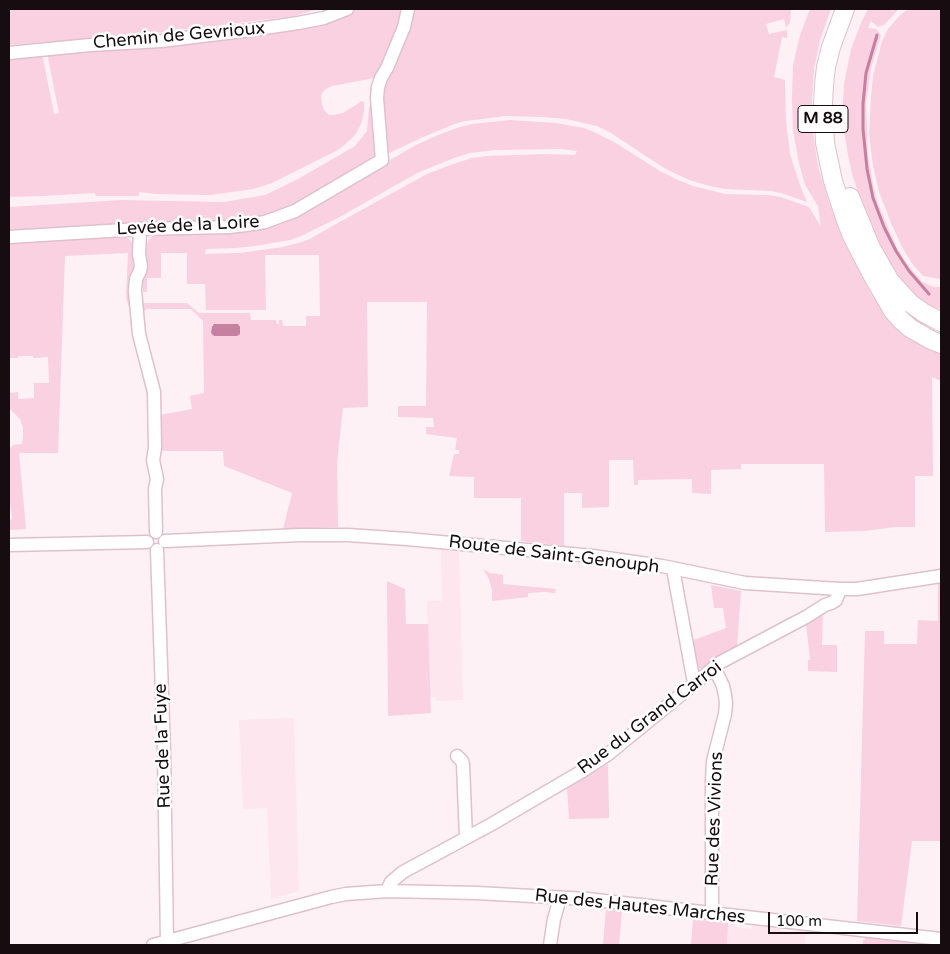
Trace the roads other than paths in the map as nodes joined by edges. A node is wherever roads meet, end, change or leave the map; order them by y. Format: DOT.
graph roads {
  1 [pos="347,9"];
  2 [pos="408,9"];
  3 [pos="845,9"];
  4 [pos="858,9"];
  5 [pos="9,53"];
  6 [pos="140,229"];
  7 [pos="9,237"];
  8 [pos="883,293"];
  9 [pos="941,322"];
  10 [pos="941,336"];
  11 [pos="941,344"];
  12 [pos="159,541"];
  13 [pos="9,545"];
  14 [pos="673,569"];
  15 [pos="941,576"];
  16 [pos="826,588"];
  17 [pos="840,589"];
  18 [pos="825,605"];
  19 [pos="714,668"];
  20 [pos="694,683"];
  21 [pos="458,756"];
  22 [pos="466,838"];
  23 [pos="392,891"];
  24 [pos="560,898"];
  25 [pos="712,913"];
  26 [pos="941,938"];
  27 [pos="167,942"];
  28 [pos="153,945"];
  29 [pos="550,945"];
  1 -- 5 [label="street, Chemin de Gevrioux"];
  2 -- 6 [label="street, Levée de la Loire"];
  3 -- 8 [label="highway, M 88"];
  4 -- 9 [label="highway, M 88"];
  6 -- 7 [label="street, Levée de la Loire"];
  6 -- 12 [label="street, Rue de la Fuye"];
  8 -- 10 [label="highway, M 88"];
  8 -- 11 [label="highway"];
  12 -- 13 [label="street"];
  12 -- 14 [label="street, Route de Saint-Genouph"];
  12 -- 27 [label="street, Rue de la Fuye"];
  14 -- 16 [label="street, Route de Saint-Genouph"];
  14 -- 20 [label="street"];
  15 -- 17 [label="street, Route de Saint-Genouph"];
  16 -- 17 [label="street, Route de Saint-Genouph"];
  16 -- 18 [label="street"];
  17 -- 18 [label="street, Rue du Grand Carroi"];
  18 -- 19 [label="street, Rue du Grand Carroi"];
  19 -- 20 [label="street, Rue du Grand Carroi"];
  19 -- 25 [label="street, Rue des Vivions"];
  20 -- 22 [label="street, Rue du Grand Carroi"];
  21 -- 22 [label="street"];
  22 -- 23 [label="street, Rue du Grand Carroi"];
  23 -- 24 [label="street, Rue des Hautes Marches"];
  23 -- 27 [label="street"];
  24 -- 25 [label="street, Rue des Hautes Marches"];
  24 -- 29 [label="street"];
  25 -- 26 [label="street, Rue des Hautes Marches"];
  27 -- 28 [label="street"];
}
